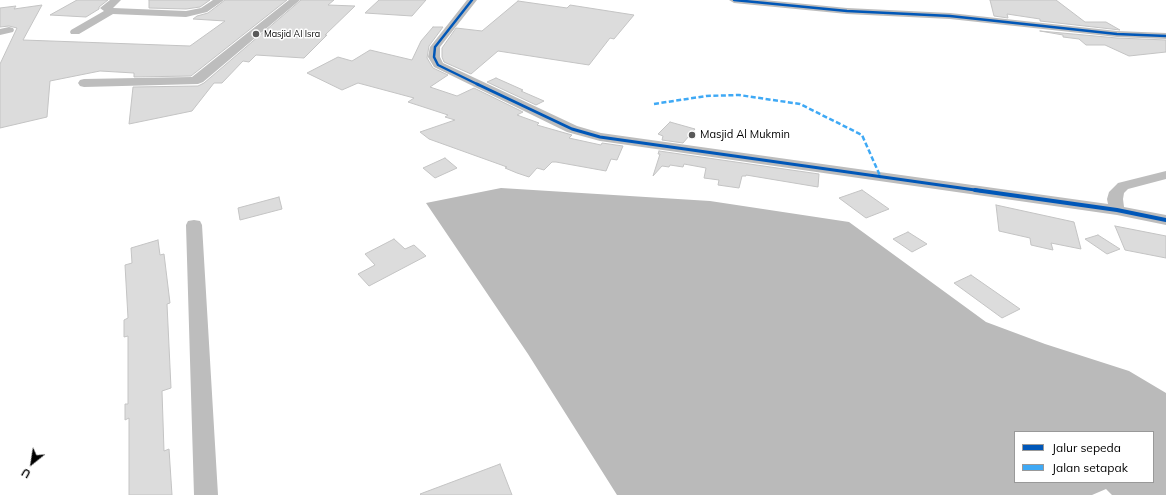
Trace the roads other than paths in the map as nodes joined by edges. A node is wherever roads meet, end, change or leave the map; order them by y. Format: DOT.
graph roads {
  1 [pos="116,0"];
  2 [pos="219,0"];
  3 [pos="295,0"];
  4 [pos="472,0"];
  5 [pos="734,0"];
  6 [pos="111,11"];
  7 [pos="75,32"];
  8 [pos="1166,36"];
  9 [pos="84,83"];
  10 [pos="1166,175"];
  11 [pos="1117,210"];
  12 [pos="1166,220"];
  13 [pos="194,225"];
  14 [pos="206,495"];
  1 -- 6 [label="street"];
  2 -- 6 [label="street"];
  3 -- 9 [label="street"];
  4 -- 11 [label="street"];
  5 -- 8 [label="street"];
  6 -- 7 [label="street"];
  10 -- 11 [label="street"];
  11 -- 12 [label="street"];
  13 -- 14 [label="street"];
}
